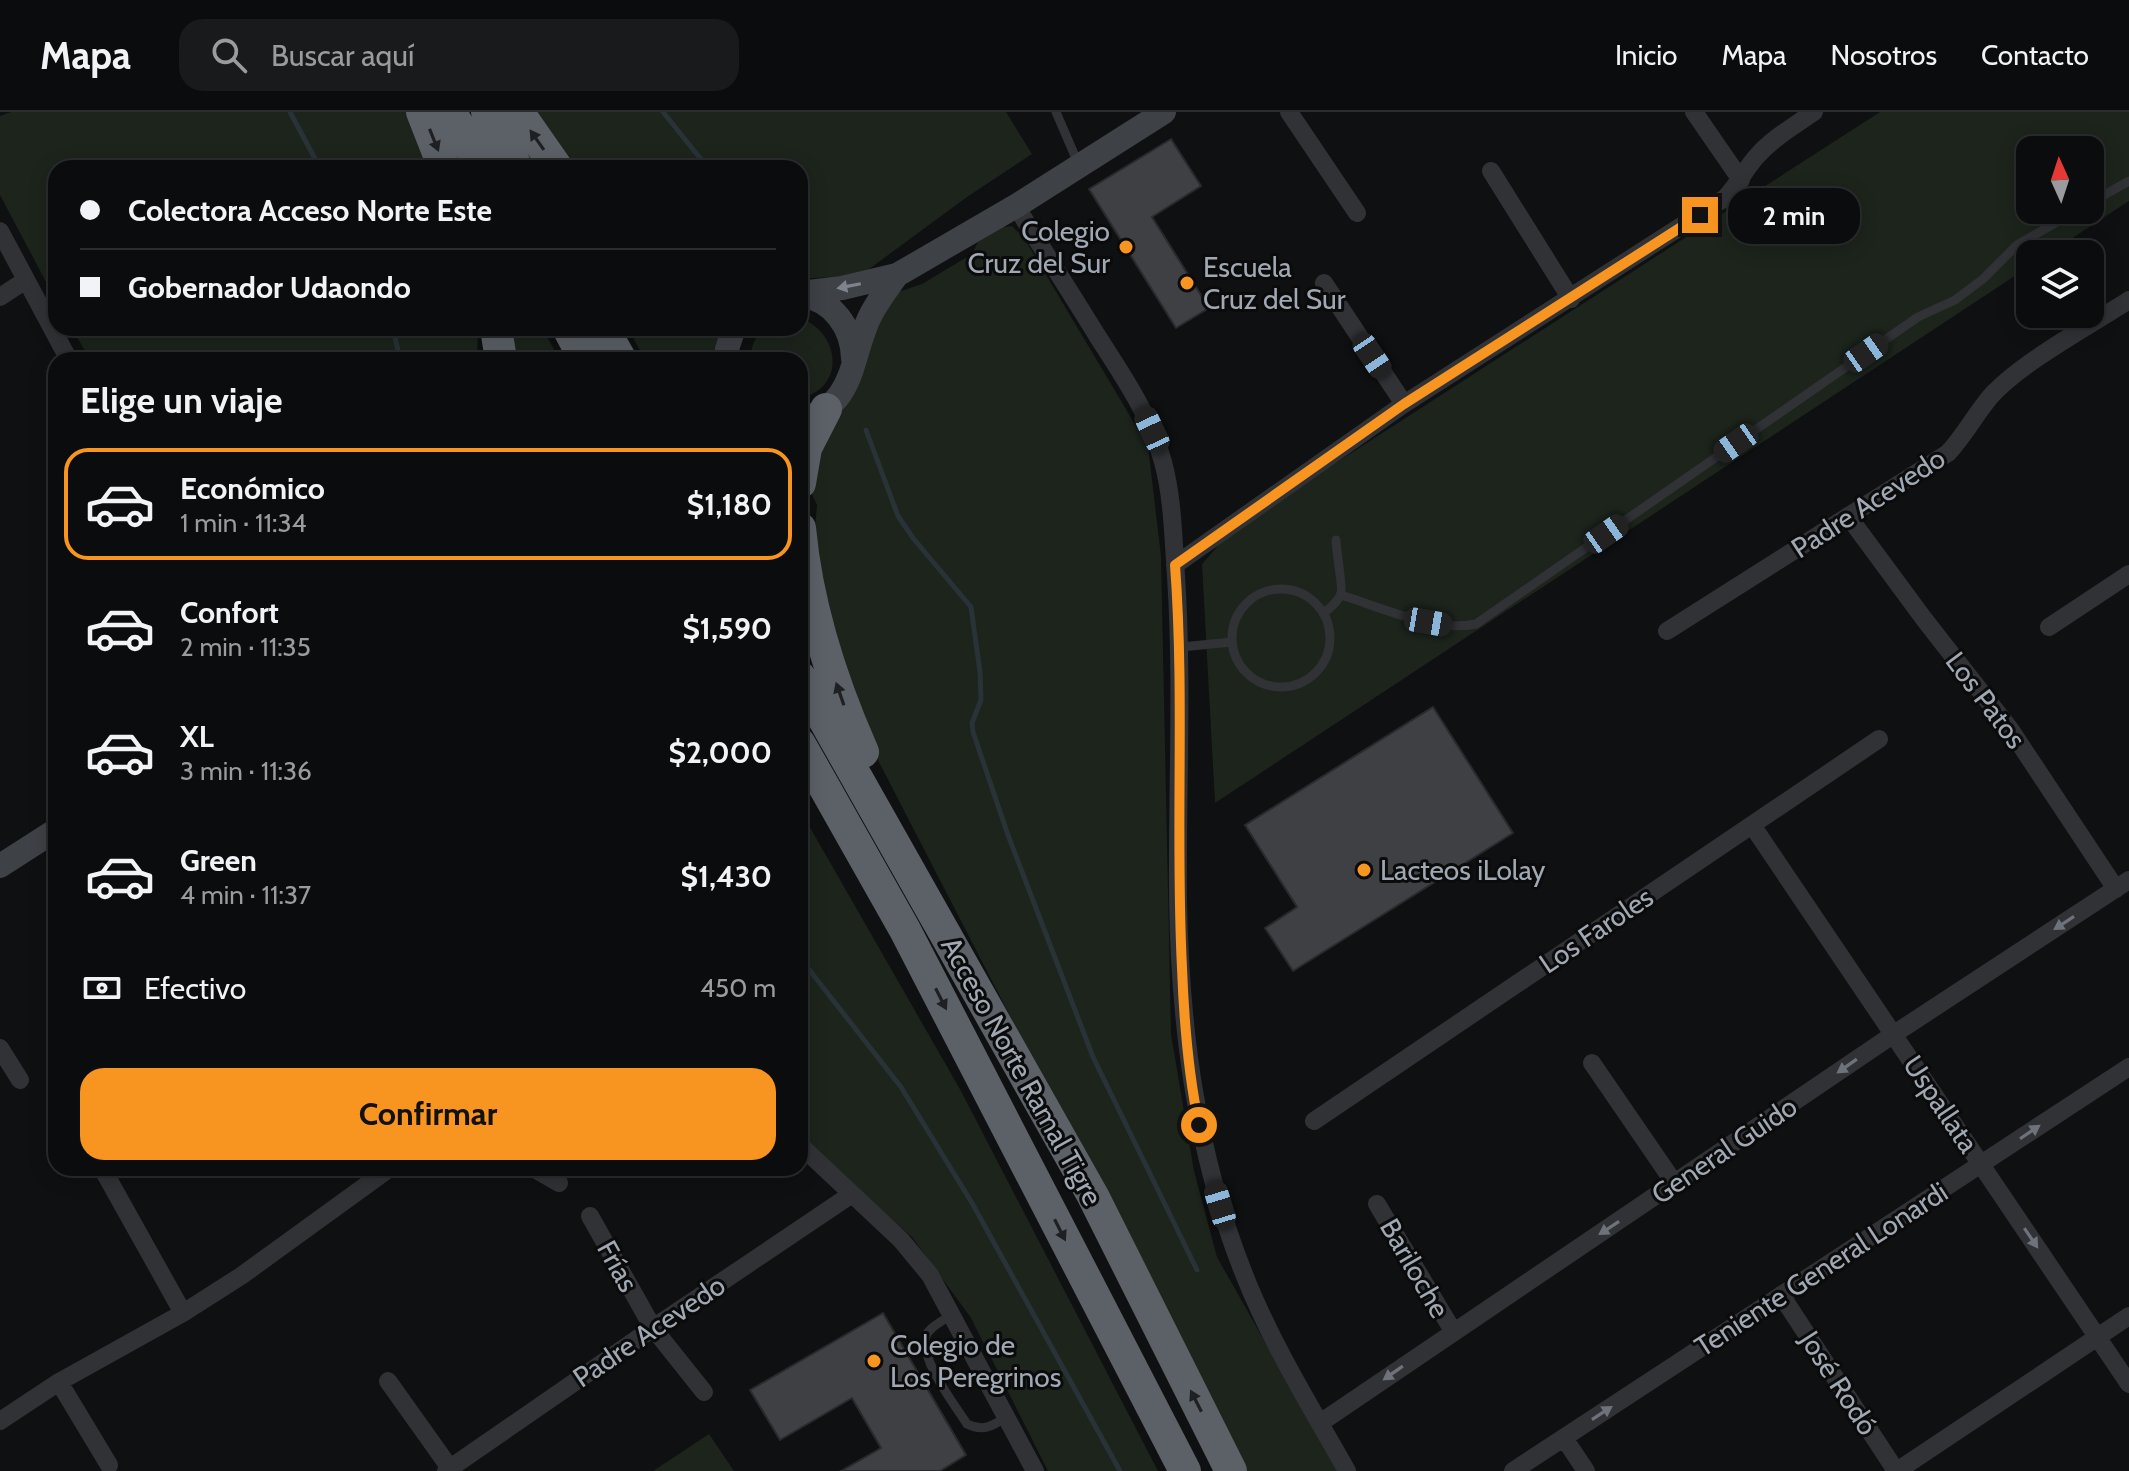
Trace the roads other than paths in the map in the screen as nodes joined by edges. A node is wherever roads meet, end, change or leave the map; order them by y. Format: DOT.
graph roads {
  1 [pos="422,112"];
  2 [pos="451,112"];
  3 [pos="487,112"];
  4 [pos="518,112"];
  5 [pos="1056,112"];
  6 [pos="1164,112"];
  7 [pos="1289,112"];
  8 [pos="1694,112"];
  9 [pos="1814,112"];
  10 [pos="441,160"];
  11 [pos="477,160"];
  12 [pos="513,160"];
  13 [pos="551,160"];
  14 [pos="1080,166"];
  15 [pos="1491,171"];
  16 [pos="1741,180"];
  17 [pos="2129,181"];
  18 [pos="2104,195"];
  19 [pos="1016,206"];
  20 [pos="1357,213"];
  21 [pos="2054,224"];
  22 [pos="0,231"];
  23 [pos="897,275"];
  24 [pos="26,280"];
  25 [pos="1324,283"];
  26 [pos="808,293"];
  27 [pos="0,297"];
  28 [pos="808,297"];
  29 [pos="1571,299"];
  30 [pos="2129,300"];
  31 [pos="48,321"];
  32 [pos="854,361"];
  33 [pos="1404,404"];
  34 [pos="813,415"];
  35 [pos="808,439"];
  36 [pos="1848,516"];
  37 [pos="1336,540"];
  38 [pos="1175,565"];
  39 [pos="2129,574"];
  40 [pos="808,578"];
  41 [pos="1341,595"];
  42 [pos="1324,613"];
  43 [pos="2049,627"];
  44 [pos="1667,631"];
  45 [pos="1232,642"];
  46 [pos="1181,647"];
  47 [pos="808,691"];
  48 [pos="1879,739"];
  49 [pos="808,758"];
  50 [pos="808,788"];
  51 [pos="1752,825"];
  52 [pos="48,835"];
  53 [pos="0,866"];
  54 [pos="2122,884"];
  55 [pos="925,895"];
  56 [pos="905,930"];
  57 [pos="1894,1034"];
  58 [pos="0,1048"];
  59 [pos="1592,1063"];
  60 [pos="2129,1067"];
  61 [pos="20,1080"];
  62 [pos="1314,1121"];
  63 [pos="808,1153"];
  64 [pos="1982,1165"];
  65 [pos="106,1176"];
  66 [pos="379,1176"];
  67 [pos="547,1176"];
  68 [pos="559,1183"];
  69 [pos="1675,1184"];
  70 [pos="852,1194"];
  71 [pos="1377,1204"];
  72 [pos="590,1216"];
  73 [pos="1781,1295"];
  74 [pos="183,1313"];
  75 [pos="951,1315"];
  76 [pos="2129,1316"];
  77 [pos="653,1328"];
  78 [pos="1453,1331"];
  79 [pos="2097,1337"];
  80 [pos="388,1381"];
  81 [pos="59,1382"];
  82 [pos="2129,1384"];
  83 [pos="704,1392"];
  84 [pos="1006,1417"];
  85 [pos="0,1421"];
  86 [pos="1320,1423"];
  87 [pos="1564,1438"];
  88 [pos="1923,1455"];
  89 [pos="109,1465"];
  90 [pos="449,1470"];
  91 [pos="1035,1471"];
  92 [pos="1185,1471"];
  93 [pos="1231,1471"];
  94 [pos="1347,1471"];
  95 [pos="1513,1471"];
  96 [pos="1586,1471"];
  97 [pos="1897,1471"];
  98 [pos="1934,1471"];
  1 -- 10 [label="highway, one-way"];
  2 -- 11 [label="highway"];
  3 -- 12 [label="highway"];
  13 -- 4 [label="highway, one-way"];
  5 -- 14 [label="lane"];
  6 -- 14 [label="main road"];
  7 -- 20 [label="street"];
  8 -- 16 [label="street"];
  9 -- 16 [label="street"];
  14 -- 19 [label="main road"];
  15 -- 29 [label="street"];
  16 -- 29 [label="street"];
  17 -- 18 [label="lane"];
  19 -- 23 [label="main road"];
  19 -- 38 [label="street"];
  21 -- 41 [label="lane"];
  22 -- 24 [label="street"];
  23 -- 26 [label="main road, one-way"];
  23 -- 32 [label="main road"];
  24 -- 27 [label="street"];
  24 -- 31 [label="street"];
  25 -- 33 [label="street"];
  28 -- 32 [label="main road"];
  29 -- 33 [label="street"];
  30 -- 36 [label="street, Padre Acevedo"];
  32 -- 34 [label="main road"];
  33 -- 38 [label="street"];
  34 -- 35 [label="highway"];
  36 -- 44 [label="street, Padre Acevedo"];
  36 -- 54 [label="street, Los Patos"];
  37 -- 41 [label="lane"];
  38 -- 46 [label="street"];
  39 -- 43 [label="street"];
  55 -- 40 [label="highway, one-way"];
  41 -- 42 [label="lane"];
  42 -- 45 [label="lane"];
  42 -- 45 [label="lane"];
  45 -- 46 [label="lane"];
  46 -- 86 [label="street"];
  47 -- 55 [label="highway, Acceso Norte Ramal Tigre"];
  48 -- 51 [label="street, Los Faroles"];
  49 -- 56 [label="highway, Acceso Norte Ramal Tigre"];
  50 -- 56 [label="highway"];
  51 -- 57 [label="street, Uspallata"];
  51 -- 62 [label="street, Los Faroles"];
  52 -- 53 [label="main road"];
  54 -- 57 [label="street, General Guido, one-way"];
  93 -- 55 [label="highway, Acceso Norte Ramal Tigre, one-way"];
  56 -- 92 [label="highway, Acceso Norte Ramal Tigre, one-way"];
  57 -- 64 [label="street, Uspallata"];
  57 -- 69 [label="street, General Guido, one-way"];
  58 -- 61 [label="street"];
  59 -- 69 [label="street"];
  64 -- 60 [label="street, Teniente General Lonardi, one-way"];
  63 -- 70 [label="street"];
  64 -- 73 [label="street, Teniente General Lonardi"];
  64 -- 79 [label="street, Uspallata, one-way"];
  65 -- 74 [label="street"];
  66 -- 74 [label="street"];
  67 -- 68 [label="street"];
  69 -- 78 [label="street, General Guido, one-way"];
  70 -- 75 [label="street"];
  70 -- 77 [label="street, Padre Acevedo"];
  71 -- 78 [label="street, Bariloche"];
  72 -- 77 [label="street, Frías"];
  87 -- 73 [label="street, Teniente General Lonardi, one-way"];
  73 -- 97 [label="street, José Rodó"];
  74 -- 81 [label="street"];
  75 -- 84 [label="street"];
  75 -- 84 [label="lane"];
  76 -- 79 [label="street"];
  77 -- 83 [label="street, Frías"];
  77 -- 90 [label="street, Padre Acevedo"];
  78 -- 86 [label="street, General Guido, one-way"];
  79 -- 82 [label="street, Uspallata"];
  79 -- 88 [label="street"];
  80 -- 90 [label="street"];
  81 -- 85 [label="street"];
  81 -- 89 [label="street"];
  84 -- 91 [label="street"];
  86 -- 94 [label="street"];
  87 -- 95 [label="street, Teniente General Lonardi"];
  87 -- 96 [label="street"];
  88 -- 97 [label="street"];
  88 -- 98 [label="street"];
}
